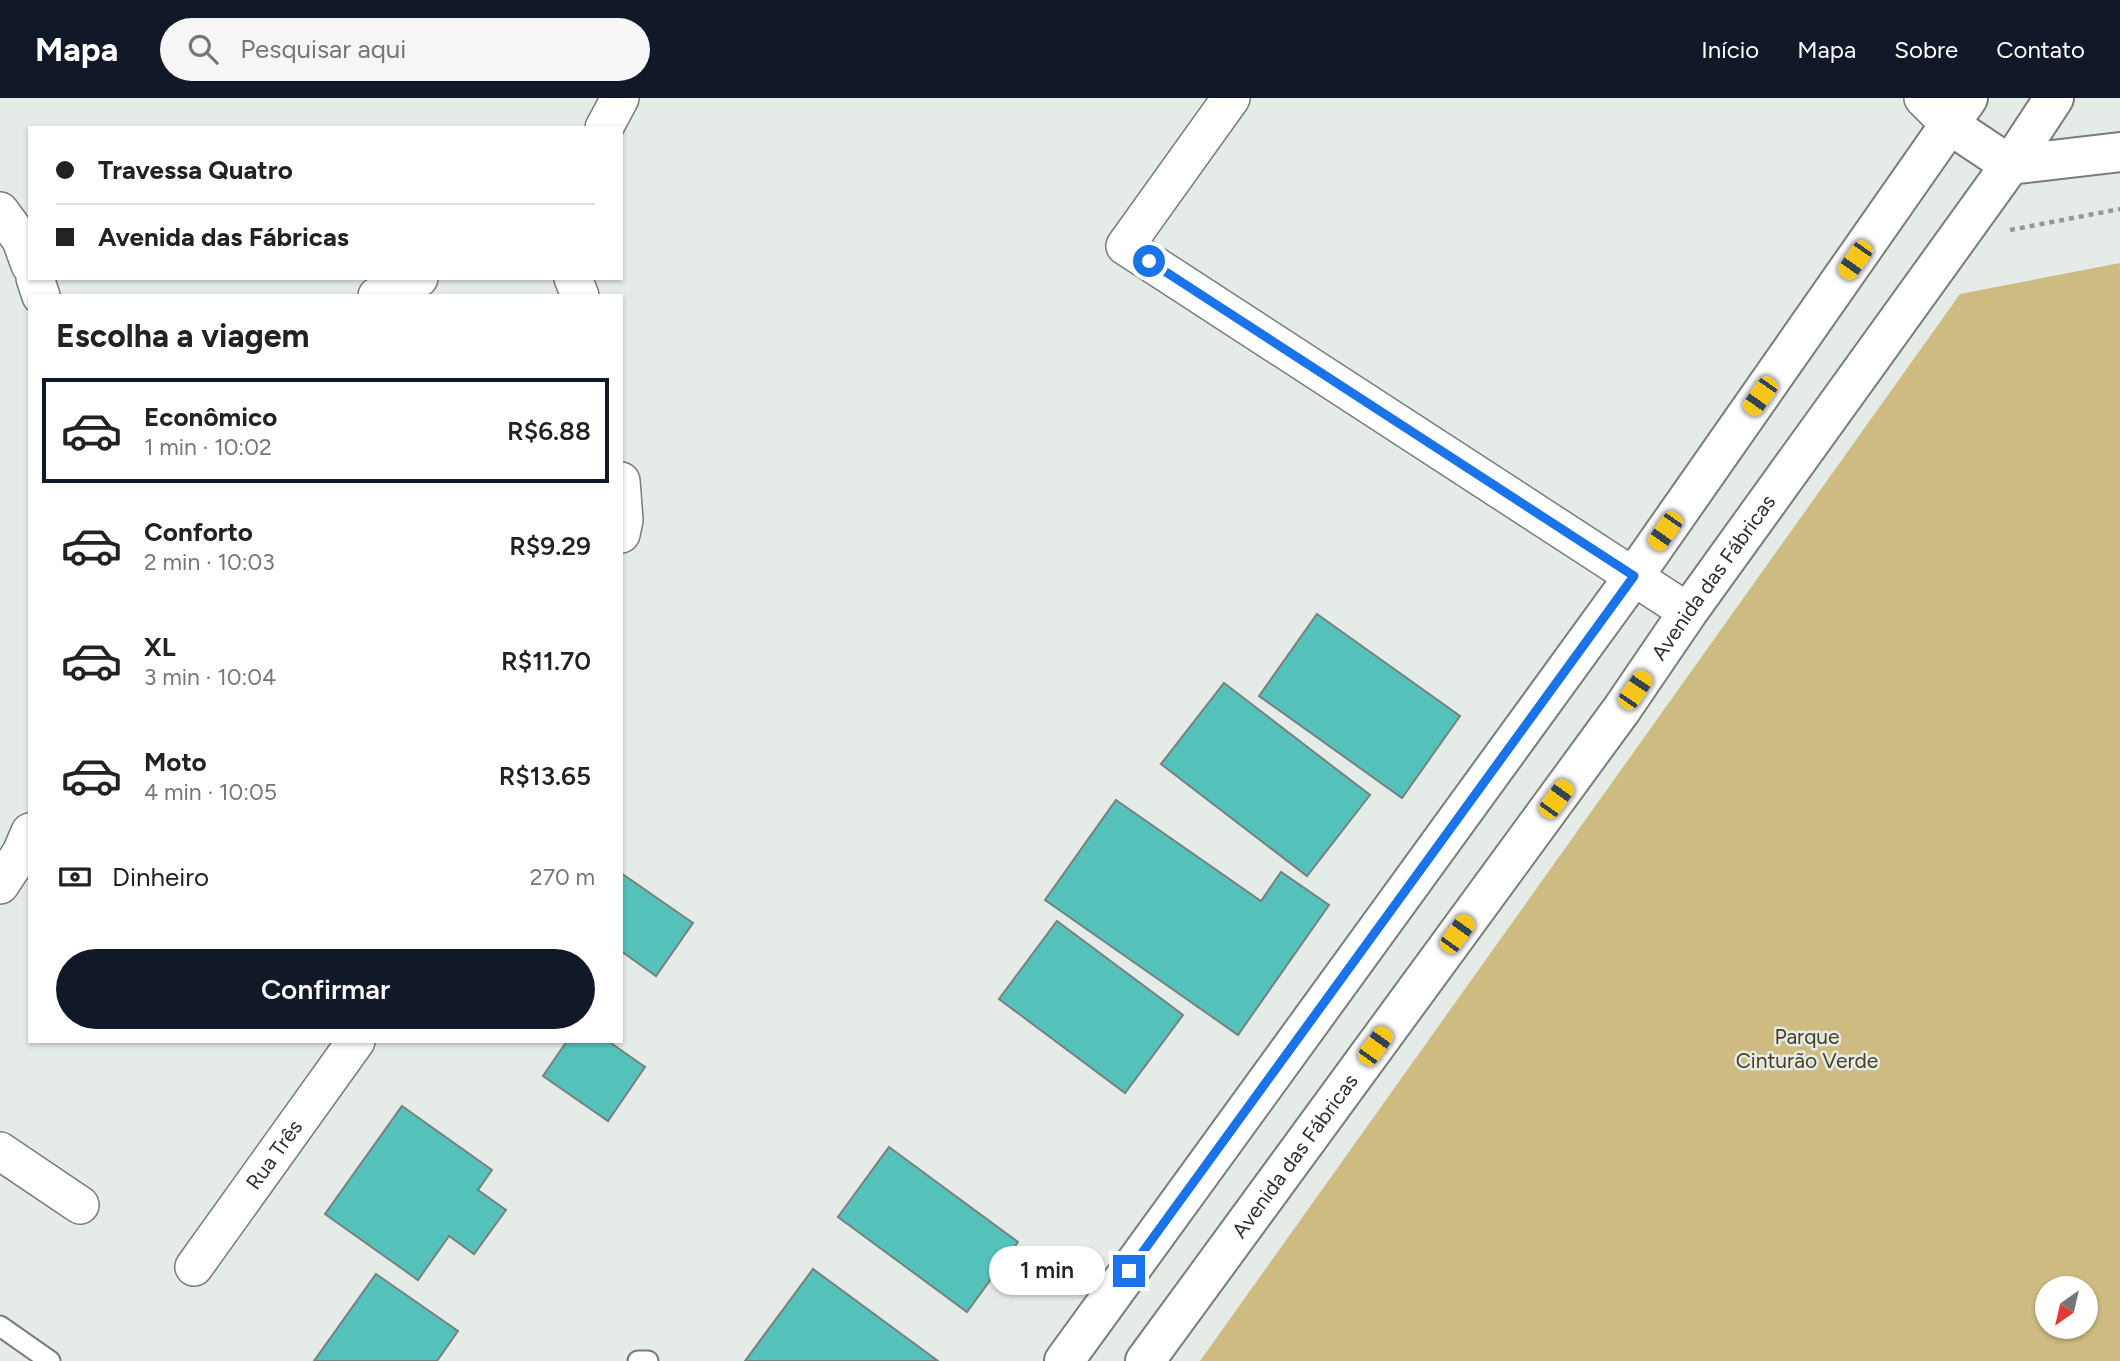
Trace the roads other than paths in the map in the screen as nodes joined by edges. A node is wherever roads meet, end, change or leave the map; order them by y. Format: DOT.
graph roads {
  1 [pos="620,98"];
  2 [pos="1231,98"];
  3 [pos="1923,98"];
  4 [pos="2054,98"];
  5 [pos="1959,111"];
  6 [pos="605,126"];
  7 [pos="2120,152"];
  8 [pos="2010,165"];
  9 [pos="0,211"];
  10 [pos="28,259"];
  11 [pos="414,280"];
  12 [pos="382,294"];
  13 [pos="623,507"];
  14 [pos="623,525"];
  15 [pos="1634,576"];
  16 [pos="1688,612"];
  17 [pos="28,837"];
  18 [pos="0,885"];
  19 [pos="355,1043"];
  20 [pos="0,1151"];
  21 [pos="80,1205"];
  22 [pos="194,1267"];
  23 [pos="0,1326"];
  24 [pos="50,1361"];
  25 [pos="638,1361"];
  26 [pos="648,1361"];
  27 [pos="1064,1361"];
  28 [pos="1145,1361"];
  1 -- 6 [label="street"];
  2 -- 15 [label="street"];
  3 -- 5 [label="street"];
  4 -- 8 [label="street, Avenida das Fábricas"];
  5 -- 8 [label="street"];
  5 -- 15 [label="street"];
  7 -- 8 [label="street"];
  8 -- 16 [label="street, Avenida das Fábricas"];
  9 -- 10 [label="street"];
  11 -- 12 [label="street"];
  13 -- 14 [label="street"];
  15 -- 16 [label="street"];
  15 -- 27 [label="street"];
  16 -- 28 [label="street, Avenida das Fábricas"];
  17 -- 18 [label="street"];
  19 -- 22 [label="street, Rua Três"];
  20 -- 21 [label="street"];
  23 -- 24 [label="lane"];
  25 -- 26 [label="lane"];
}
